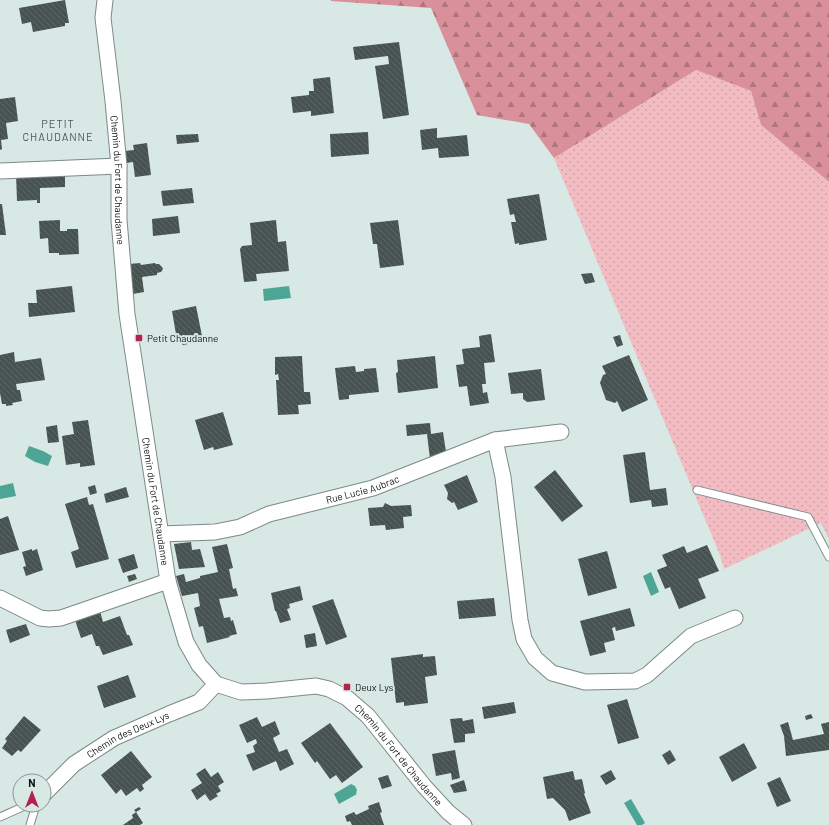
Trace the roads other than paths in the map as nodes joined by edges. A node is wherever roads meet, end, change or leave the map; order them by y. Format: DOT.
graph roads {
  1 [pos="105,0"];
  2 [pos="119,166"];
  3 [pos="0,171"];
  4 [pos="561,432"];
  5 [pos="495,440"];
  6 [pos="697,490"];
  7 [pos="161,534"];
  8 [pos="829,557"];
  9 [pos="168,581"];
  10 [pos="0,598"];
  11 [pos="735,618"];
  12 [pos="216,684"];
  13 [pos="52,786"];
  14 [pos="12,812"];
  15 [pos="34,813"];
  16 [pos="0,817"];
  17 [pos="30,825"];
  18 [pos="464,825"];
  1 -- 2 [label="street, Chemin du Fort de Chaudanne"];
  2 -- 3 [label="street"];
  2 -- 7 [label="street, Chemin du Fort de Chaudanne"];
  4 -- 5 [label="street, Rue Lucie Aubrac"];
  5 -- 7 [label="street, Rue Lucie Aubrac"];
  5 -- 11 [label="street"];
  6 -- 8 [label="lane"];
  7 -- 9 [label="street, Chemin du Fort de Chaudanne"];
  9 -- 10 [label="street"];
  9 -- 12 [label="street, Chemin du Fort de Chaudanne"];
  12 -- 13 [label="street, Chemin des Deux Lys"];
  12 -- 18 [label="street, Chemin du Fort de Chaudanne"];
  14 -- 16 [label="lane"];
  15 -- 17 [label="lane"];
}
